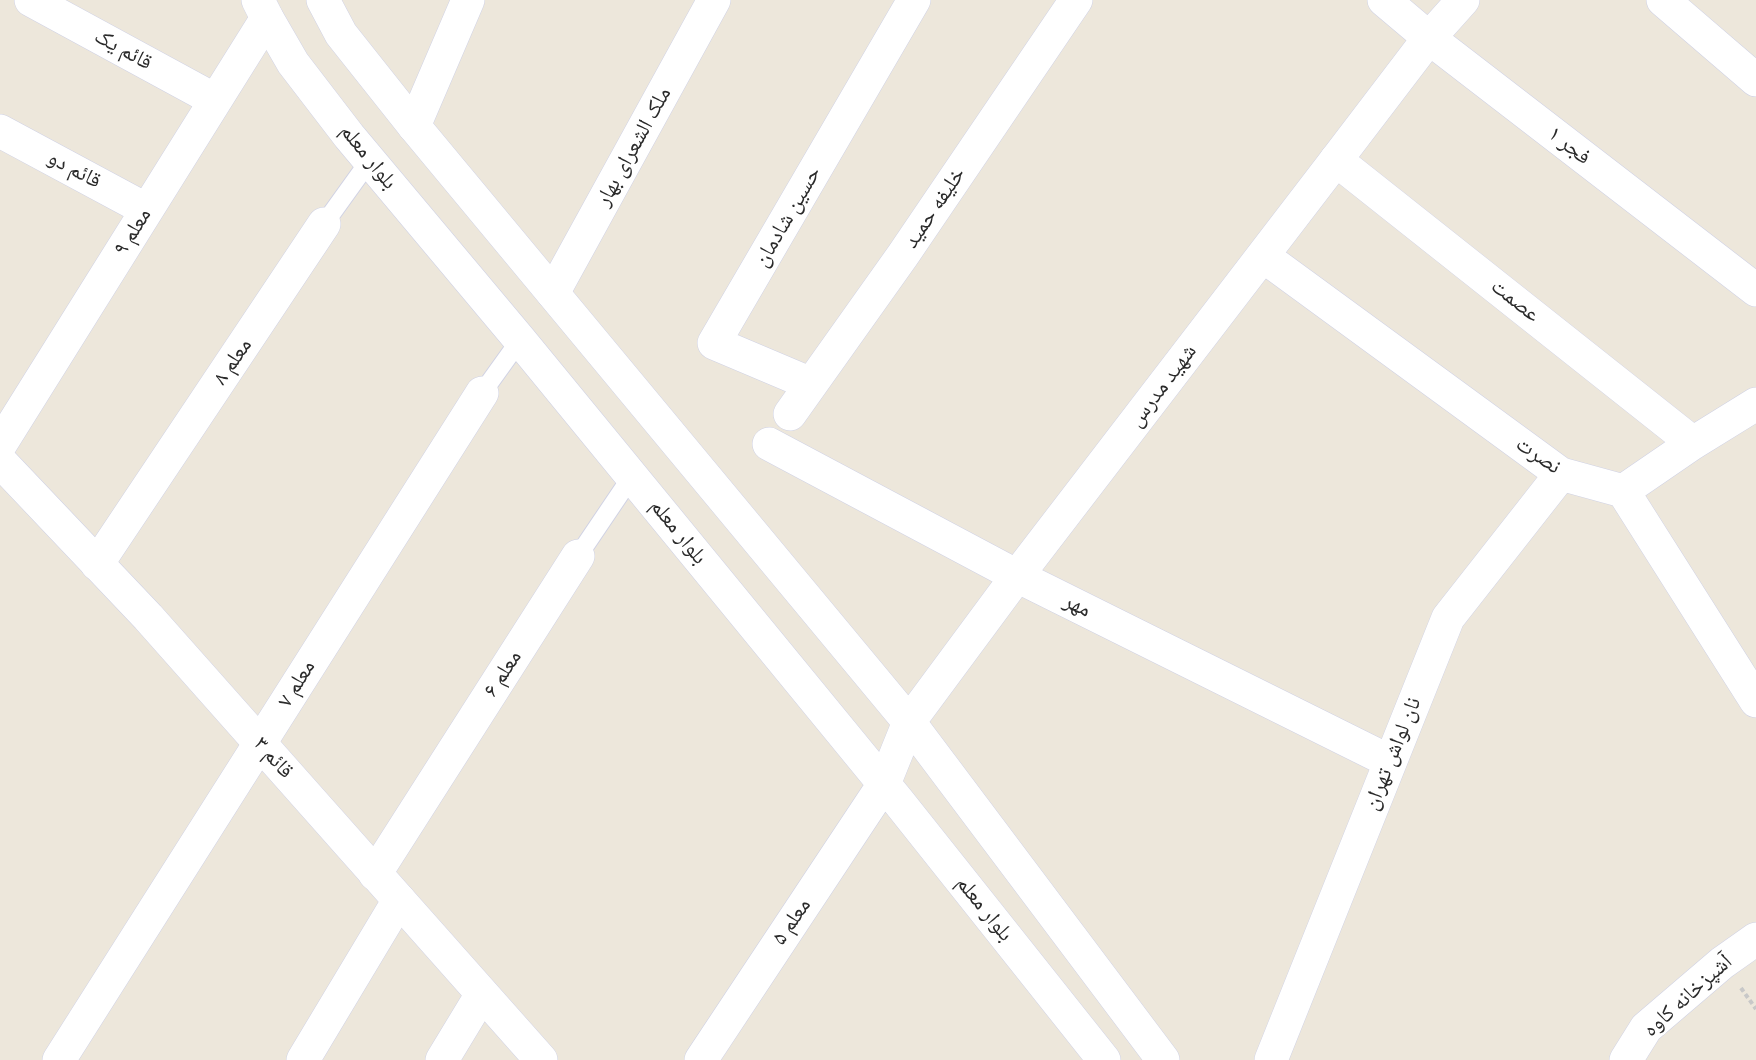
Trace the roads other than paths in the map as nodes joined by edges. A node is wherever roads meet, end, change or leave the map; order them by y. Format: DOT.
graph roads {
  1 [pos="31,0"];
  2 [pos="323,0"];
  3 [pos="468,0"];
  4 [pos="714,0"];
  5 [pos="914,0"];
  6 [pos="1076,0"];
  7 [pos="1384,0"];
  8 [pos="1463,0"];
  9 [pos="1663,0"];
  10 [pos="262,9"];
  11 [pos="1429,38"];
  12 [pos="1756,80"];
  13 [pos="215,100"];
  14 [pos="414,126"];
  15 [pos="0,131"];
  16 [pos="370,160"];
  17 [pos="1336,160"];
  18 [pos="147,210"];
  19 [pos="324,224"];
  20 [pos="1263,256"];
  21 [pos="1756,290"];
  22 [pos="553,293"];
  23 [pos="520,340"];
  24 [pos="811,384"];
  25 [pos="482,393"];
  26 [pos="1756,404"];
  27 [pos="790,414"];
  28 [pos="1693,443"];
  29 [pos="769,444"];
  30 [pos="0,445"];
  31 [pos="0,461"];
  32 [pos="1561,474"];
  33 [pos="632,476"];
  34 [pos="1623,491"];
  35 [pos="578,556"];
  36 [pos="97,564"];
  37 [pos="1017,576"];
  38 [pos="1756,701"];
  39 [pos="909,722"];
  40 [pos="260,743"];
  41 [pos="1389,761"];
  42 [pos="884,784"];
  43 [pos="375,874"];
  44 [pos="399,900"];
  45 [pos="1756,939"];
  46 [pos="482,994"];
  47 [pos="59,1060"];
  48 [pos="303,1060"];
  49 [pos="442,1060"];
  50 [pos="541,1060"];
  51 [pos="701,1060"];
  52 [pos="1104,1060"];
  53 [pos="1163,1060"];
  54 [pos="1271,1060"];
  55 [pos="1626,1060"];
  1 -- 13 [label="street, قائم یک"];
  2 -- 14 [label="street"];
  3 -- 14 [label="street"];
  4 -- 22 [label="street, ملک الشعرای بهار"];
  5 -- 24 [label="street, حسین شادمان"];
  6 -- 24 [label="street, خلیفه حمید"];
  7 -- 11 [label="street, فجر ۱"];
  8 -- 11 [label="street, شهید مدرس"];
  9 -- 12 [label="street"];
  10 -- 13 [label="street, معلم ۹"];
  10 -- 16 [label="street, بلوار معلم"];
  11 -- 17 [label="street, شهید مدرس"];
  11 -- 21 [label="street, فجر ۱"];
  13 -- 18 [label="street, معلم ۹"];
  14 -- 22 [label="street"];
  15 -- 18 [label="street, قائم دو"];
  16 -- 19 [label="lane, معلم ۸"];
  16 -- 23 [label="street, بلوار معلم"];
  17 -- 20 [label="street, شهید مدرس"];
  17 -- 28 [label="street, عصمت"];
  18 -- 30 [label="street, معلم ۹"];
  19 -- 36 [label="street, معلم ۸"];
  20 -- 32 [label="street, نصرت"];
  20 -- 37 [label="street, شهید مدرس"];
  22 -- 39 [label="street"];
  23 -- 25 [label="lane, معلم ۷"];
  23 -- 33 [label="street, بلوار معلم"];
  24 -- 27 [label="street, خلیفه حمید"];
  25 -- 40 [label="street, معلم ۷"];
  26 -- 28 [label="street"];
  28 -- 34 [label="street"];
  29 -- 37 [label="street, مهر"];
  31 -- 36 [label="street, قائم ۳"];
  32 -- 34 [label="street, نصرت"];
  32 -- 41 [label="street, نان لواش تهران"];
  33 -- 35 [label="lane, معلم ۶"];
  33 -- 42 [label="street, بلوار معلم"];
  34 -- 38 [label="street"];
  35 -- 43 [label="street, معلم ۶"];
  36 -- 40 [label="street, قائم ۳"];
  37 -- 39 [label="street, شهید مدرس"];
  37 -- 41 [label="street, مهر"];
  39 -- 42 [label="street, شهید مدرس"];
  39 -- 53 [label="street"];
  40 -- 43 [label="street, قائم ۳"];
  40 -- 47 [label="street, معلم ۷"];
  41 -- 54 [label="street, نان لواش تهران"];
  42 -- 51 [label="street, معلم ۵"];
  42 -- 52 [label="street, بلوار معلم"];
  43 -- 44 [label="street, قائم ۳"];
  44 -- 46 [label="street, قائم ۳"];
  44 -- 48 [label="street"];
  45 -- 55 [label="street, آشپزخانه کاوه"];
  46 -- 49 [label="street"];
  46 -- 50 [label="street, قائم ۳"];
}
